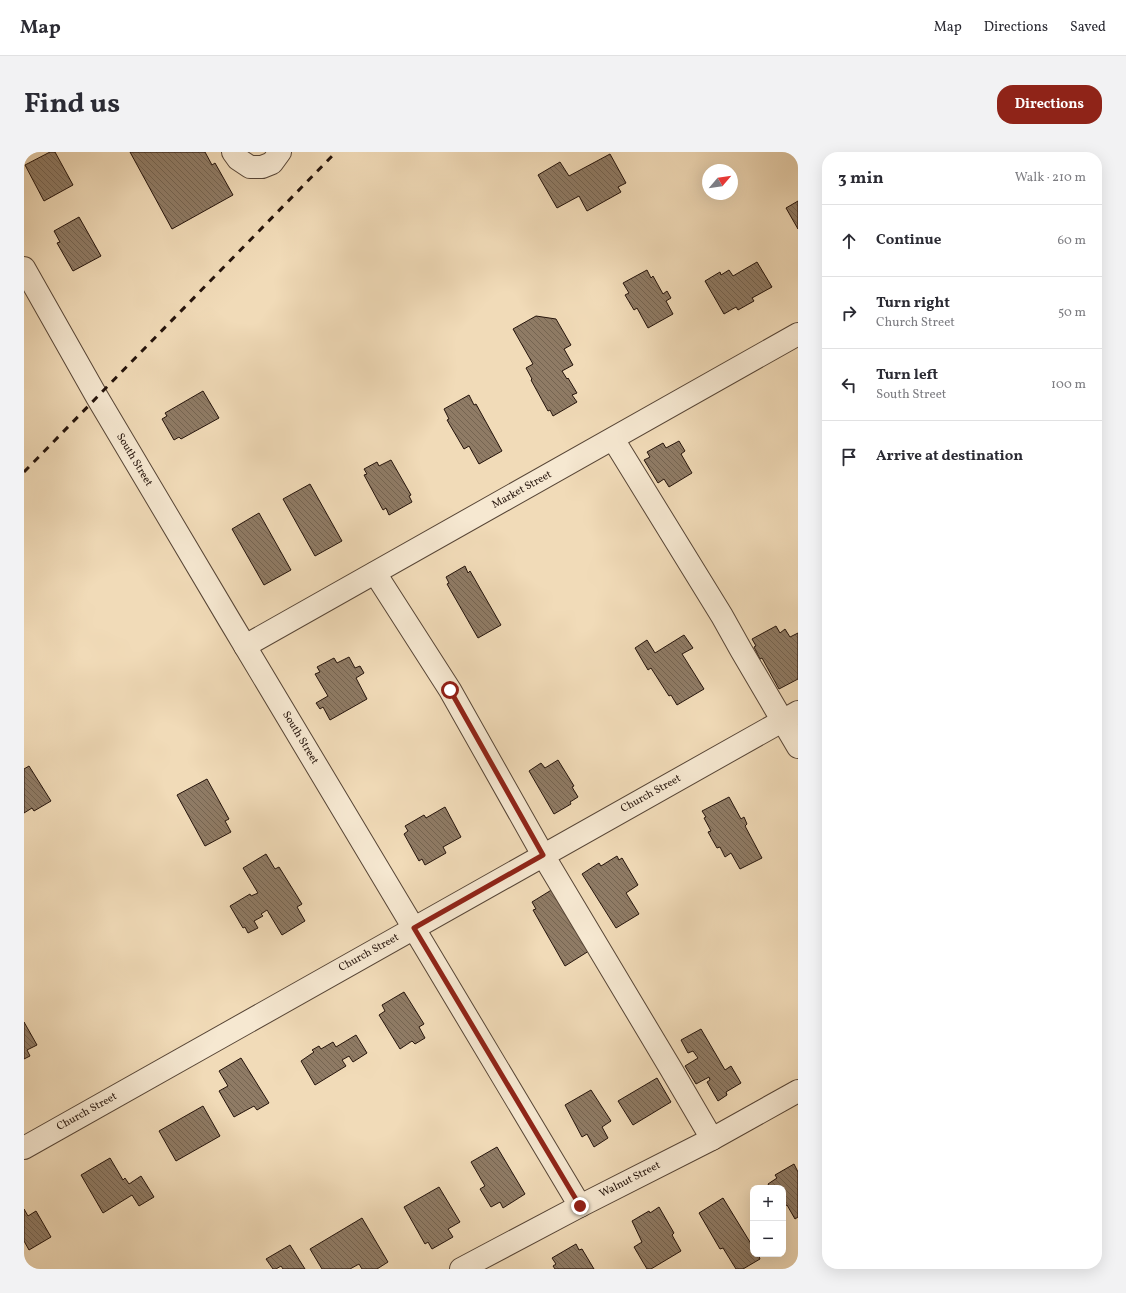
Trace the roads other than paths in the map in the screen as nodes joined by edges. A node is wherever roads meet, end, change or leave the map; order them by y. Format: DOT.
graph roads {
  1 [pos="233,152"];
  2 [pos="280,152"];
  3 [pos="24,268"];
  4 [pos="798,334"];
  5 [pos="613,439"];
  6 [pos="375,573"];
  7 [pos="245,646"];
  8 [pos="790,716"];
  9 [pos="798,747"];
  10 [pos="543,855"];
  11 [pos="414,928"];
  12 [pos="798,1091"];
  13 [pos="712,1139"];
  14 [pos="24,1148"];
  15 [pos="580,1206"];
  16 [pos="461,1269"];
  1 -- 2 [label="street"];
  3 -- 7 [label="street, South Street"];
  4 -- 5 [label="street, Market Street"];
  5 -- 6 [label="street, Market Street"];
  5 -- 8 [label="street"];
  6 -- 7 [label="street, Market Street"];
  6 -- 10 [label="street"];
  7 -- 11 [label="street, South Street"];
  8 -- 9 [label="street"];
  8 -- 10 [label="street, Church Street"];
  10 -- 11 [label="street, Church Street"];
  10 -- 13 [label="street"];
  11 -- 14 [label="street, Church Street"];
  11 -- 15 [label="street, South Street"];
  12 -- 13 [label="street, Walnut Street"];
  13 -- 15 [label="street, Walnut Street"];
  15 -- 16 [label="street, Walnut Street"];
}
